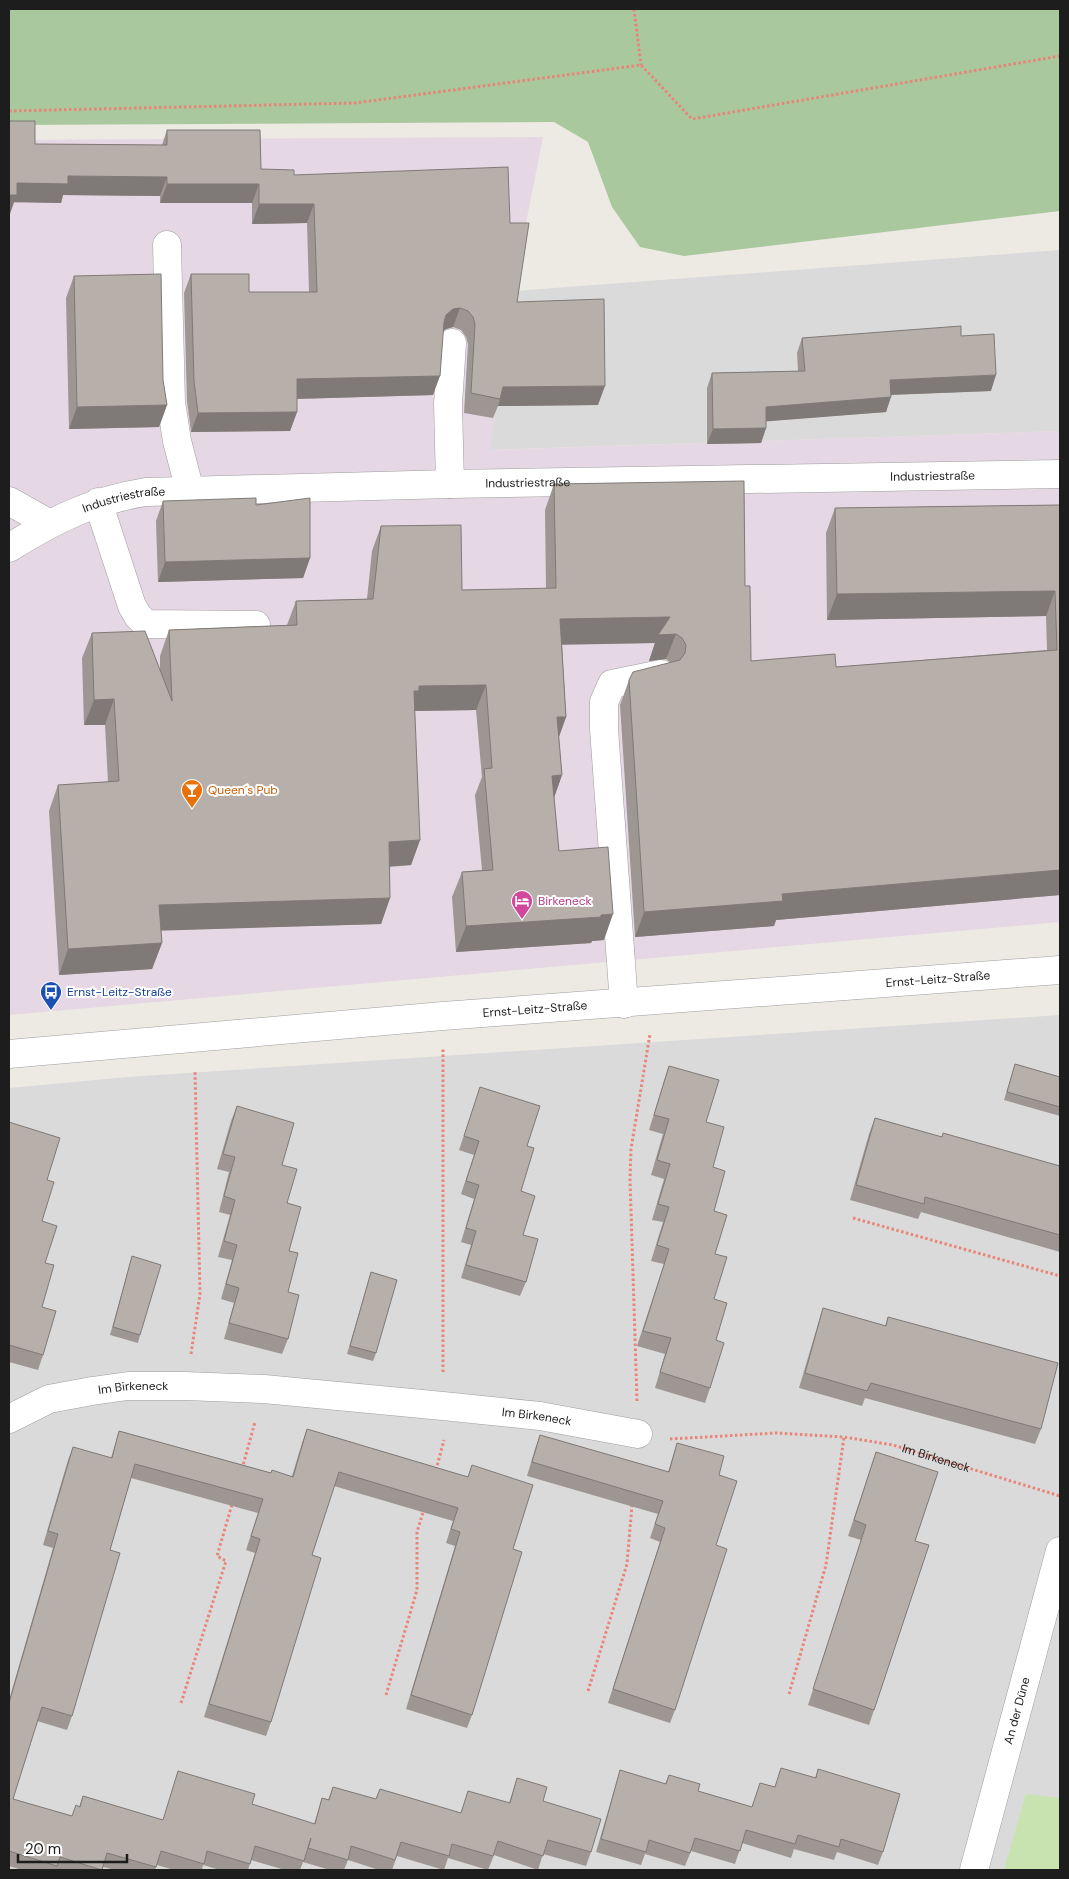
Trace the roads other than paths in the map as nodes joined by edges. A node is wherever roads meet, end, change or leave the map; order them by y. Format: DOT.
graph roads {
  1 [pos="167,245"];
  2 [pos="452,343"];
  3 [pos="1060,474"];
  4 [pos="450,484"];
  5 [pos="190,491"];
  6 [pos="9,501"];
  7 [pos="98,502"];
  8 [pos="48,523"];
  9 [pos="9,548"];
  10 [pos="256,624"];
  11 [pos="661,674"];
  12 [pos="1060,970"];
  13 [pos="624,1004"];
  14 [pos="9,1054"];
  15 [pos="9,1418"];
  16 [pos="638,1434"];
  17 [pos="1060,1551"];
  18 [pos="974,1870"];
  1 -- 5 [label="street"];
  2 -- 4 [label="street"];
  3 -- 4 [label="street, Industriestraße"];
  4 -- 5 [label="street, Industriestraße"];
  5 -- 7 [label="street, Industriestraße"];
  6 -- 8 [label="street"];
  7 -- 8 [label="street, Industriestraße"];
  7 -- 10 [label="street"];
  8 -- 9 [label="street, Industriestraße"];
  11 -- 13 [label="street"];
  12 -- 13 [label="street, Ernst-Leitz-Straße"];
  13 -- 14 [label="street, Ernst-Leitz-Straße"];
  15 -- 16 [label="street, Im Birkeneck"];
  17 -- 18 [label="street, An der Düne"];
}
